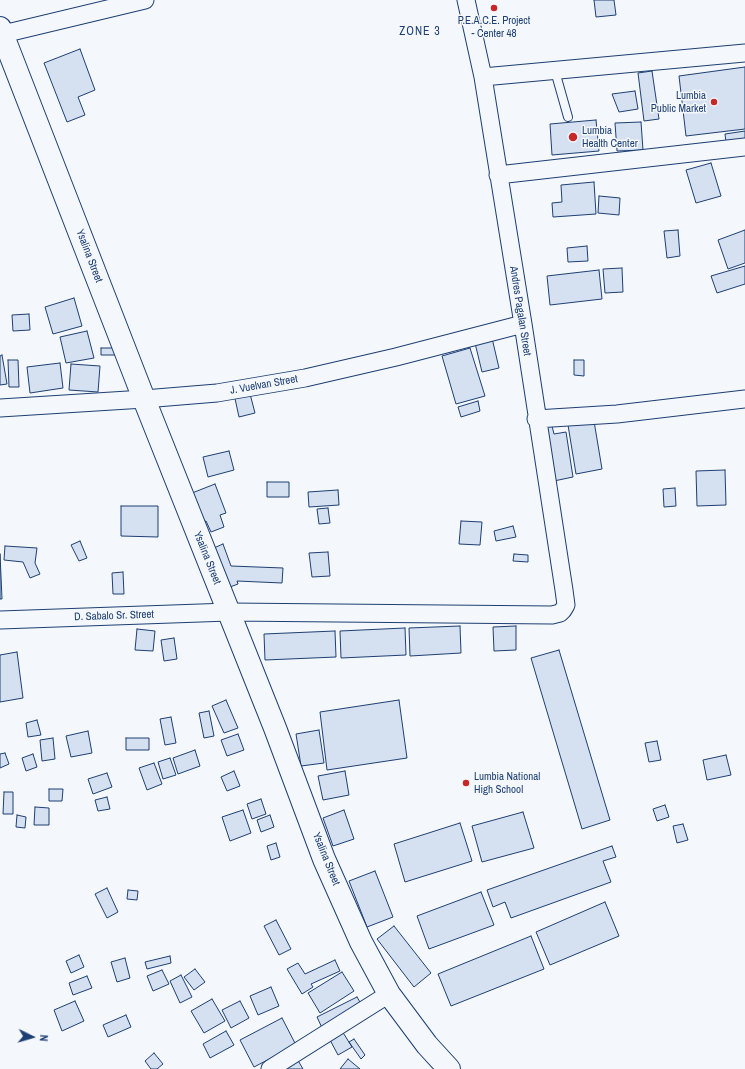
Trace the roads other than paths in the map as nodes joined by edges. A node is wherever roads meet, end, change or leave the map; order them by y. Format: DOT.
graph roads {
  1 [pos="144,0"];
  2 [pos="466,0"];
  3 [pos="2,31"];
  4 [pos="745,53"];
  5 [pos="555,71"];
  6 [pos="483,77"];
  7 [pos="568,117"];
  8 [pos="745,147"];
  9 [pos="498,175"];
  10 [pos="523,324"];
  11 [pos="745,399"];
  12 [pos="144,400"];
  13 [pos="0,408"];
  14 [pos="536,419"];
  15 [pos="229,612"];
  16 [pos="552,615"];
  17 [pos="0,620"];
  18 [pos="389,994"];
  19 [pos="270,1069"];
  20 [pos="449,1069"];
  1 -- 3 [label="street"];
  2 -- 6 [label="street, Andres Pagalan Street"];
  3 -- 12 [label="street, Ysalina Street"];
  4 -- 5 [label="street"];
  5 -- 6 [label="street"];
  5 -- 7 [label="lane"];
  6 -- 9 [label="street, Andres Pagalan Street"];
  8 -- 9 [label="street"];
  9 -- 10 [label="street, Andres Pagalan Street"];
  10 -- 12 [label="street, J. Vuelvan Street"];
  10 -- 14 [label="street, Andres Pagalan Street"];
  11 -- 14 [label="street"];
  12 -- 13 [label="street, J. Vuelvan Street"];
  12 -- 15 [label="street, Ysalina Street"];
  14 -- 16 [label="street, Andres Pagalan Street"];
  15 -- 16 [label="street, D. Sabalo Sr. Street"];
  15 -- 17 [label="street, D. Sabalo Sr. Street"];
  15 -- 18 [label="street, Ysalina Street"];
  18 -- 19 [label="street"];
  18 -- 20 [label="street, Ysalina Street"];
}
